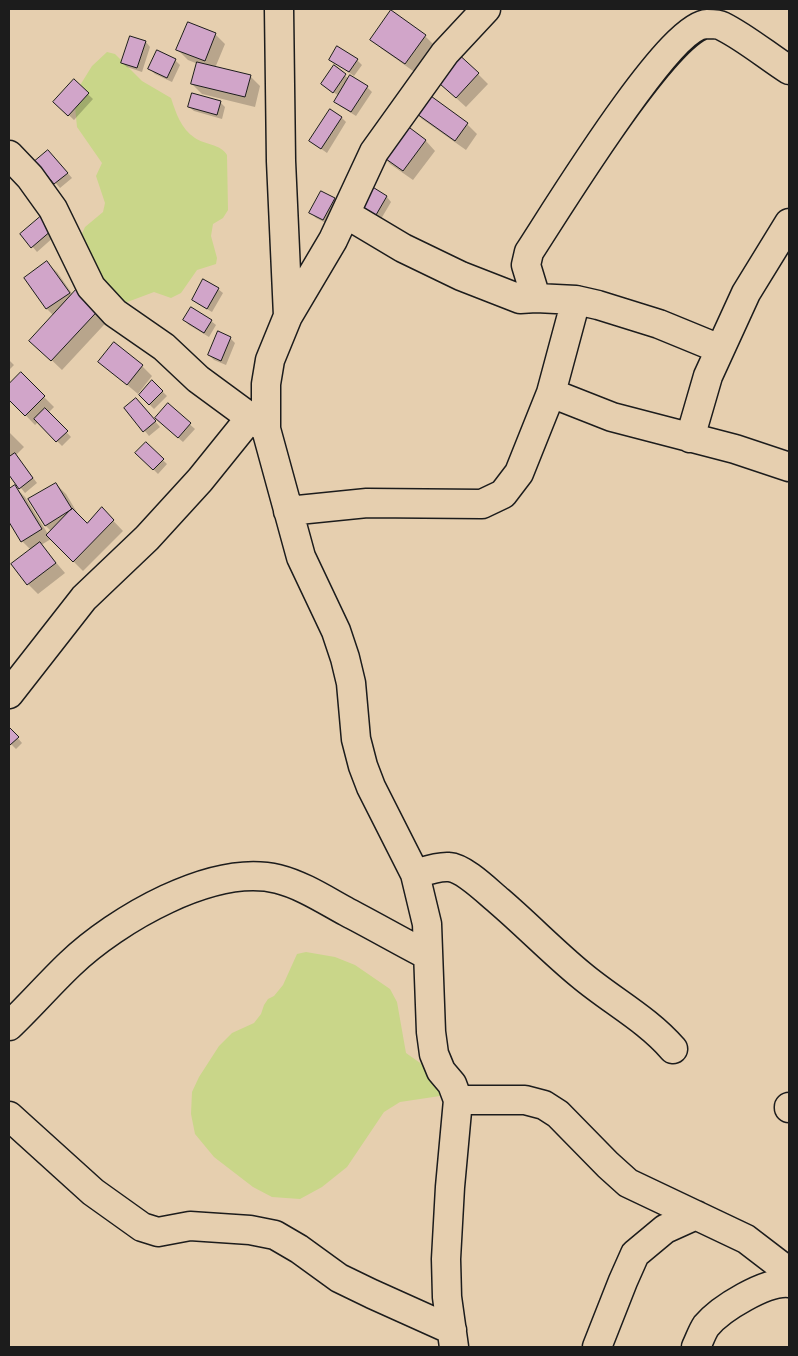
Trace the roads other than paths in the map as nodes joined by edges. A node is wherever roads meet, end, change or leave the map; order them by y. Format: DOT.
graph roads {
  1 [pos="279,9"];
  2 [pos="486,9"];
  3 [pos="789,70"];
  4 [pos="9,155"];
  5 [pos="346,214"];
  6 [pos="788,228"];
  7 [pos="536,298"];
  8 [pos="576,300"];
  9 [pos="288,316"];
  10 [pos="720,349"];
  11 [pos="551,393"];
  12 [pos="258,424"];
  13 [pos="690,438"];
  14 [pos="789,467"];
  15 [pos="288,511"];
  16 [pos="9,694"];
  17 [pos="415,874"];
  18 [pos="427,955"];
  19 [pos="9,1026"];
  20 [pos="673,1049"];
  21 [pos="458,1100"];
  22 [pos="9,1116"];
  23 [pos="696,1215"];
  24 [pos="789,1272"];
  25 [pos="789,1283"];
  26 [pos="453,1339"];
  27 [pos="597,1347"];
  28 [pos="696,1347"];
  1 -- 9 [label="street"];
  2 -- 5 [label="street"];
  3 -- 7 [label="street"];
  4 -- 12 [label="street"];
  5 -- 7 [label="street"];
  5 -- 9 [label="street"];
  6 -- 10 [label="street"];
  7 -- 8 [label="street"];
  8 -- 10 [label="street"];
  8 -- 11 [label="street"];
  9 -- 12 [label="street"];
  10 -- 13 [label="street"];
  11 -- 13 [label="street"];
  11 -- 15 [label="street"];
  12 -- 15 [label="street"];
  12 -- 16 [label="street"];
  13 -- 14 [label="street"];
  15 -- 17 [label="street"];
  17 -- 18 [label="street"];
  17 -- 20 [label="street"];
  18 -- 19 [label="street"];
  18 -- 21 [label="street"];
  21 -- 23 [label="street"];
  21 -- 26 [label="street"];
  22 -- 26 [label="street"];
  23 -- 24 [label="street"];
  23 -- 27 [label="street"];
  25 -- 28 [label="street"];
}
